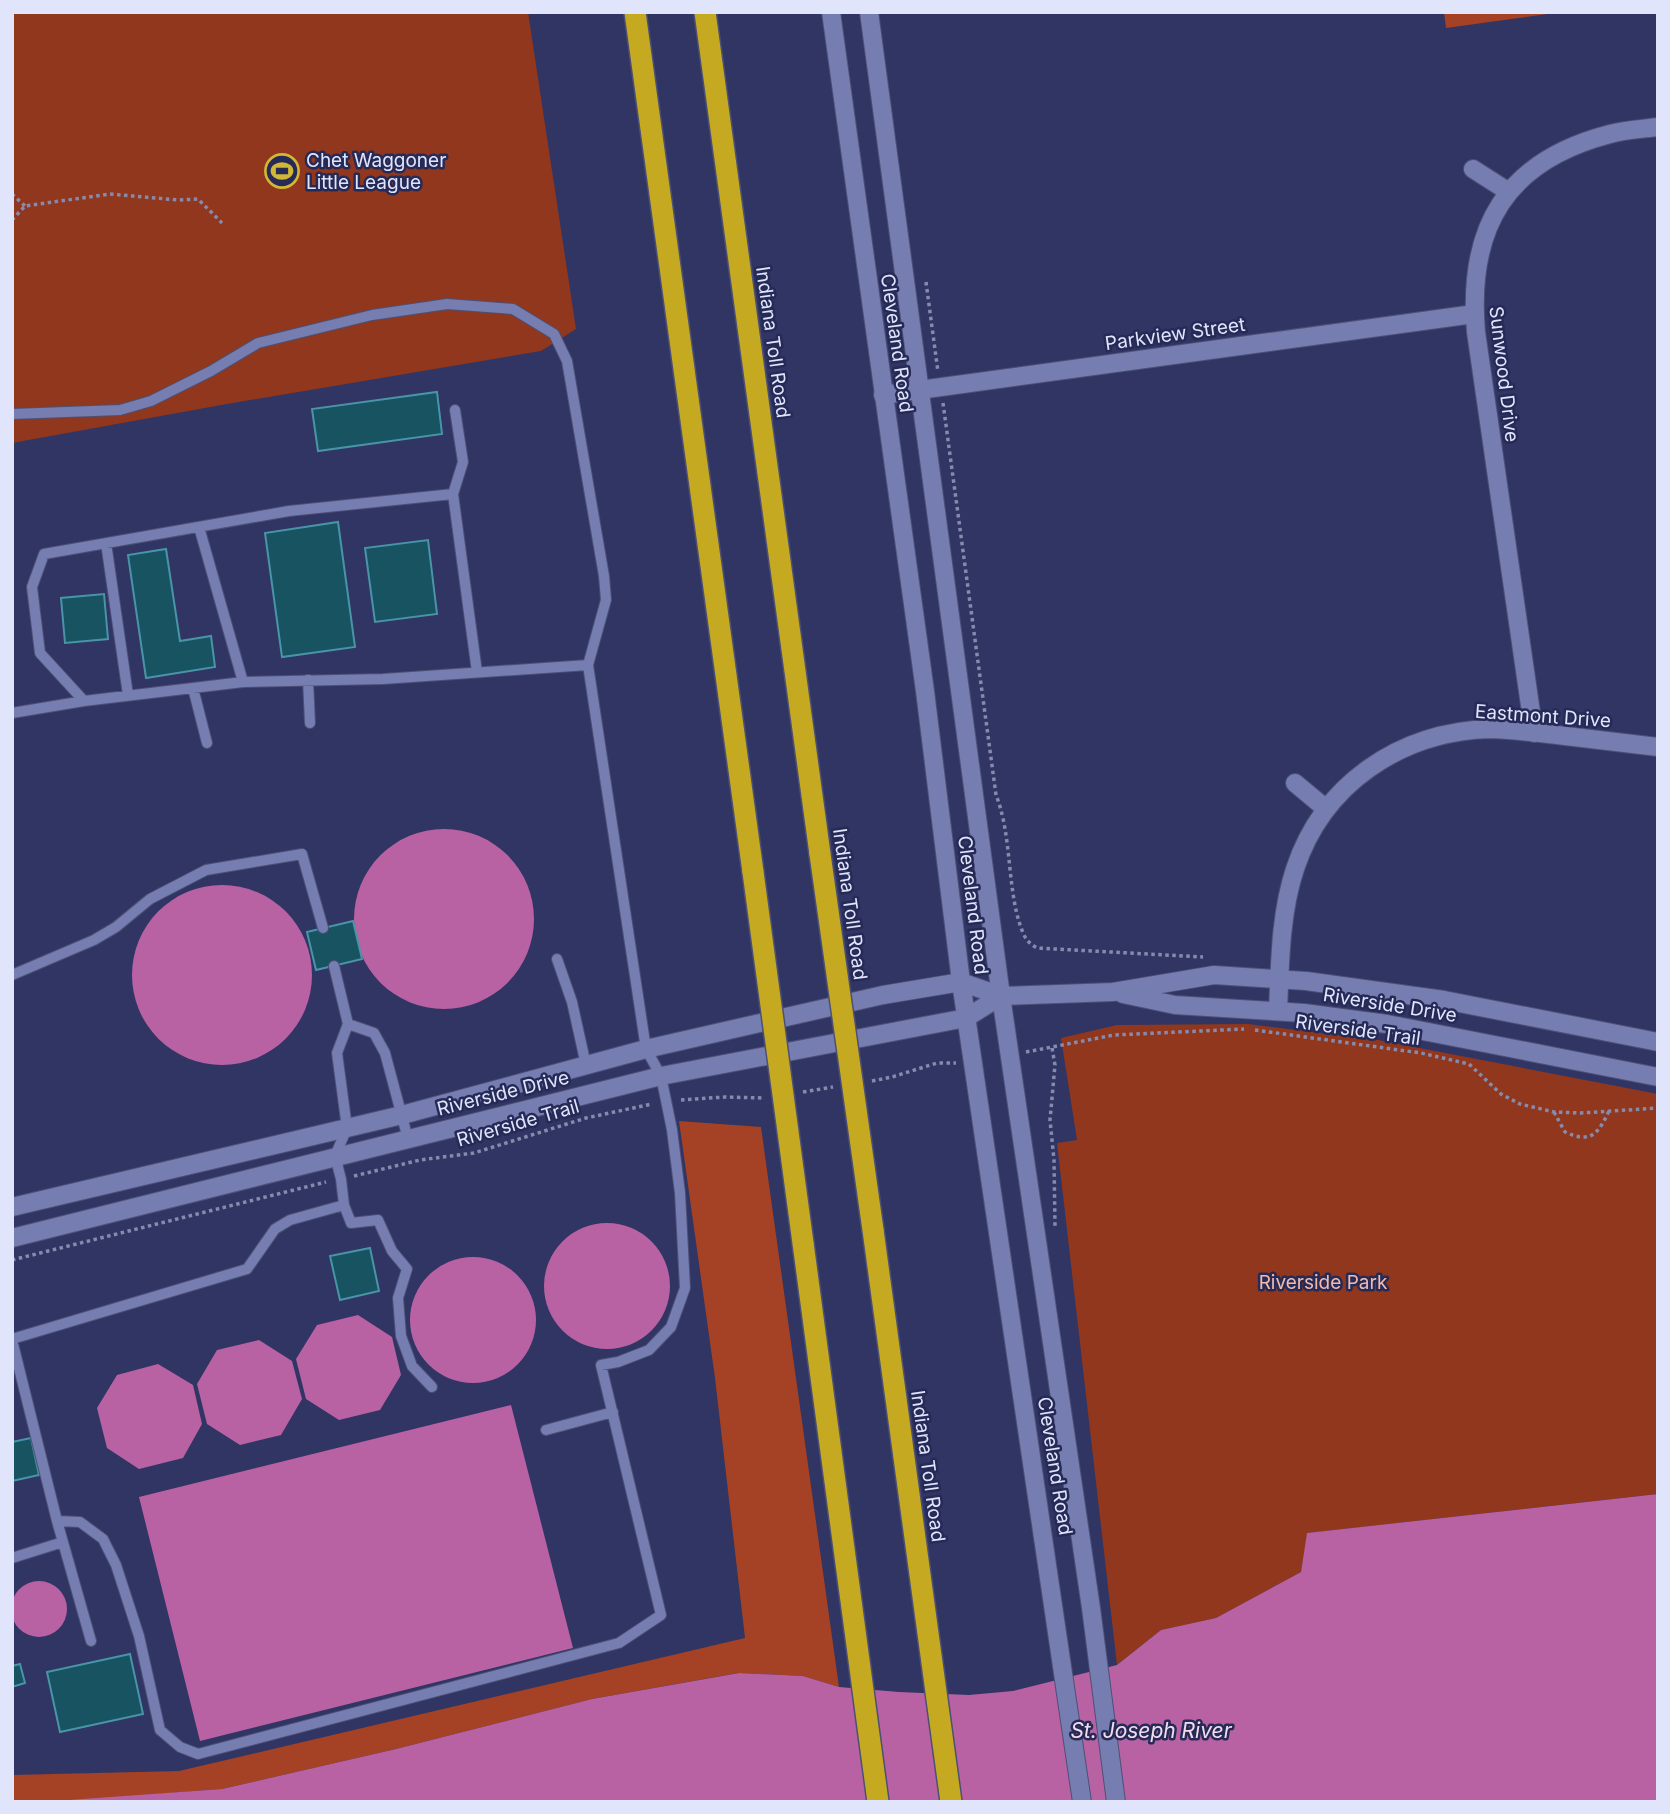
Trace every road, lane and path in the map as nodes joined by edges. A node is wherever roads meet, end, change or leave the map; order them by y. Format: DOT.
graph roads {
  1 [pos="635,12"];
  2 [pos="705,12"];
  3 [pos="831,12"];
  4 [pos="869,12"];
  5 [pos="1658,127"];
  6 [pos="1473,169"];
  7 [pos="1509,192"];
  8 [pos="12,194"];
  9 [pos="25,205"];
  10 [pos="12,220"];
  11 [pos="222,223"];
  12 [pos="926,279"];
  13 [pos="1474,314"];
  14 [pos="940,387"];
  15 [pos="921,390"];
  16 [pos="883,395"];
  17 [pos="455,410"];
  18 [pos="12,414"];
  19 [pos="453,494"];
  20 [pos="199,527"];
  21 [pos="106,543"];
  22 [pos="588,665"];
  23 [pos="477,672"];
  24 [pos="308,680"];
  25 [pos="243,682"];
  26 [pos="193,688"];
  27 [pos="128,695"];
  28 [pos="84,701"];
  29 [pos="12,713"];
  30 [pos="310,723"];
  31 [pos="1534,733"];
  32 [pos="207,743"];
  33 [pos="1658,747"];
  34 [pos="1295,783"];
  35 [pos="1325,808"];
  36 [pos="323,928"];
  37 [pos="1211,957"];
  38 [pos="556,959"];
  39 [pos="334,965"];
  40 [pos="12,975"];
  41 [pos="1279,979"];
  42 [pos="961,982"];
  43 [pos="1113,992"];
  44 [pos="1001,996"];
  45 [pos="1278,1011"];
  46 [pos="966,1018"];
  47 [pos="348,1024"];
  48 [pos="1658,1042"];
  49 [pos="1052,1048"];
  50 [pos="646,1049"];
  51 [pos="1040,1050"];
  52 [pos="954,1064"];
  53 [pos="586,1066"];
  54 [pos="661,1076"];
  55 [pos="1658,1077"];
  56 [pos="866,1082"];
  57 [pos="839,1086"];
  58 [pos="800,1092"];
  59 [pos="774,1096"];
  60 [pos="666,1102"];
  61 [pos="1658,1108"];
  62 [pos="1609,1111"];
  63 [pos="1554,1112"];
  64 [pos="402,1115"];
  65 [pos="347,1128"];
  66 [pos="408,1139"];
  67 [pos="335,1156"];
  68 [pos="341,1179"];
  69 [pos="344,1205"];
  70 [pos="12,1207"];
  71 [pos="1055,1229"];
  72 [pos="12,1238"];
  73 [pos="12,1260"];
  74 [pos="12,1339"];
  75 [pos="17,1381"];
  76 [pos="432,1388"];
  77 [pos="612,1412"];
  78 [pos="546,1430"];
  79 [pos="57,1521"];
  80 [pos="63,1542"];
  81 [pos="12,1558"];
  82 [pos="91,1641"];
  83 [pos="878,1802"];
  84 [pos="951,1802"];
  85 [pos="1082,1802"];
  86 [pos="1116,1802"];
  1 -- 83 [label="highway, bridge"];
  2 -- 84 [label="highway, Indiana Toll Road, bridge"];
  3 -- 16 [label="street, Cleveland Road"];
  4 -- 15 [label="street, Cleveland Road"];
  5 -- 7 [label="street, Sunwood Drive"];
  6 -- 7 [label="street"];
  7 -- 13 [label="street, Sunwood Drive"];
  8 -- 9 [label="path"];
  9 -- 10 [label="path"];
  9 -- 11 [label="path"];
  12 -- 14 [label="path"];
  13 -- 14 [label="street, Parkview Street"];
  13 -- 31 [label="street, Sunwood Drive"];
  14 -- 15 [label="street, Parkview Street"];
  14 -- 37 [label="path"];
  15 -- 16 [label="street, Parkview Street"];
  15 -- 44 [label="street, Cleveland Road"];
  16 -- 42 [label="street, Cleveland Road"];
  17 -- 19 [label="lane"];
  18 -- 22 [label="lane"];
  19 -- 20 [label="lane"];
  19 -- 23 [label="lane"];
  20 -- 21 [label="lane"];
  20 -- 25 [label="lane"];
  21 -- 27 [label="lane"];
  21 -- 28 [label="lane"];
  22 -- 23 [label="lane"];
  22 -- 50 [label="lane"];
  23 -- 24 [label="lane"];
  24 -- 25 [label="lane"];
  24 -- 30 [label="lane"];
  25 -- 26 [label="lane"];
  26 -- 27 [label="lane"];
  26 -- 32 [label="lane"];
  27 -- 28 [label="lane"];
  28 -- 29 [label="lane"];
  31 -- 33 [label="street, Eastmont Drive"];
  31 -- 35 [label="street, Eastmont Drive"];
  34 -- 35 [label="street"];
  35 -- 41 [label="street, Eastmont Drive"];
  36 -- 40 [label="lane"];
  38 -- 53 [label="lane"];
  39 -- 47 [label="lane"];
  41 -- 43 [label="street, Riverside Drive"];
  41 -- 45 [label="street, Eastmont Drive"];
  41 -- 48 [label="street, Riverside Drive"];
  42 -- 44 [label="street, Riverside Drive"];
  42 -- 46 [label="street, Cleveland Road"];
  42 -- 50 [label="street, Riverside Drive"];
  43 -- 44 [label="street, Riverside Drive"];
  43 -- 45 [label="street, Riverside Drive"];
  44 -- 46 [label="street, Riverside Drive"];
  44 -- 86 [label="street, Cleveland Road"];
  45 -- 55 [label="street, Riverside Drive"];
  46 -- 54 [label="street, Riverside Drive"];
  46 -- 85 [label="street, Cleveland Road"];
  47 -- 64 [label="lane"];
  47 -- 65 [label="lane"];
  49 -- 51 [label="path, Riverside Trail"];
  49 -- 63 [label="path, Riverside Trail"];
  49 -- 71 [label="path"];
  50 -- 53 [label="street, Riverside Drive"];
  50 -- 54 [label="lane"];
  52 -- 56 [label="path"];
  53 -- 64 [label="street, Riverside Drive"];
  54 -- 60 [label="lane"];
  54 -- 66 [label="street, Riverside Drive"];
  57 -- 58 [label="path"];
  59 -- 60 [label="path, Riverside Trail"];
  60 -- 68 [label="path, Riverside Trail"];
  60 -- 77 [label="lane"];
  61 -- 62 [label="path, Riverside Trail"];
  62 -- 63 [label="path, Riverside Trail"];
  62 -- 63 [label="path"];
  64 -- 65 [label="street, Riverside Drive"];
  64 -- 66 [label="lane"];
  65 -- 67 [label="lane"];
  65 -- 70 [label="street, Riverside Drive"];
  66 -- 67 [label="street, Riverside Drive"];
  67 -- 68 [label="lane"];
  67 -- 72 [label="street, Riverside Drive"];
  68 -- 69 [label="lane"];
  68 -- 73 [label="path, Riverside Trail"];
  69 -- 74 [label="lane"];
  69 -- 76 [label="lane"];
  74 -- 75 [label="lane"];
  75 -- 79 [label="lane"];
  77 -- 78 [label="lane"];
  77 -- 79 [label="lane"];
  79 -- 80 [label="lane"];
  80 -- 81 [label="lane"];
  80 -- 82 [label="lane"];
}
